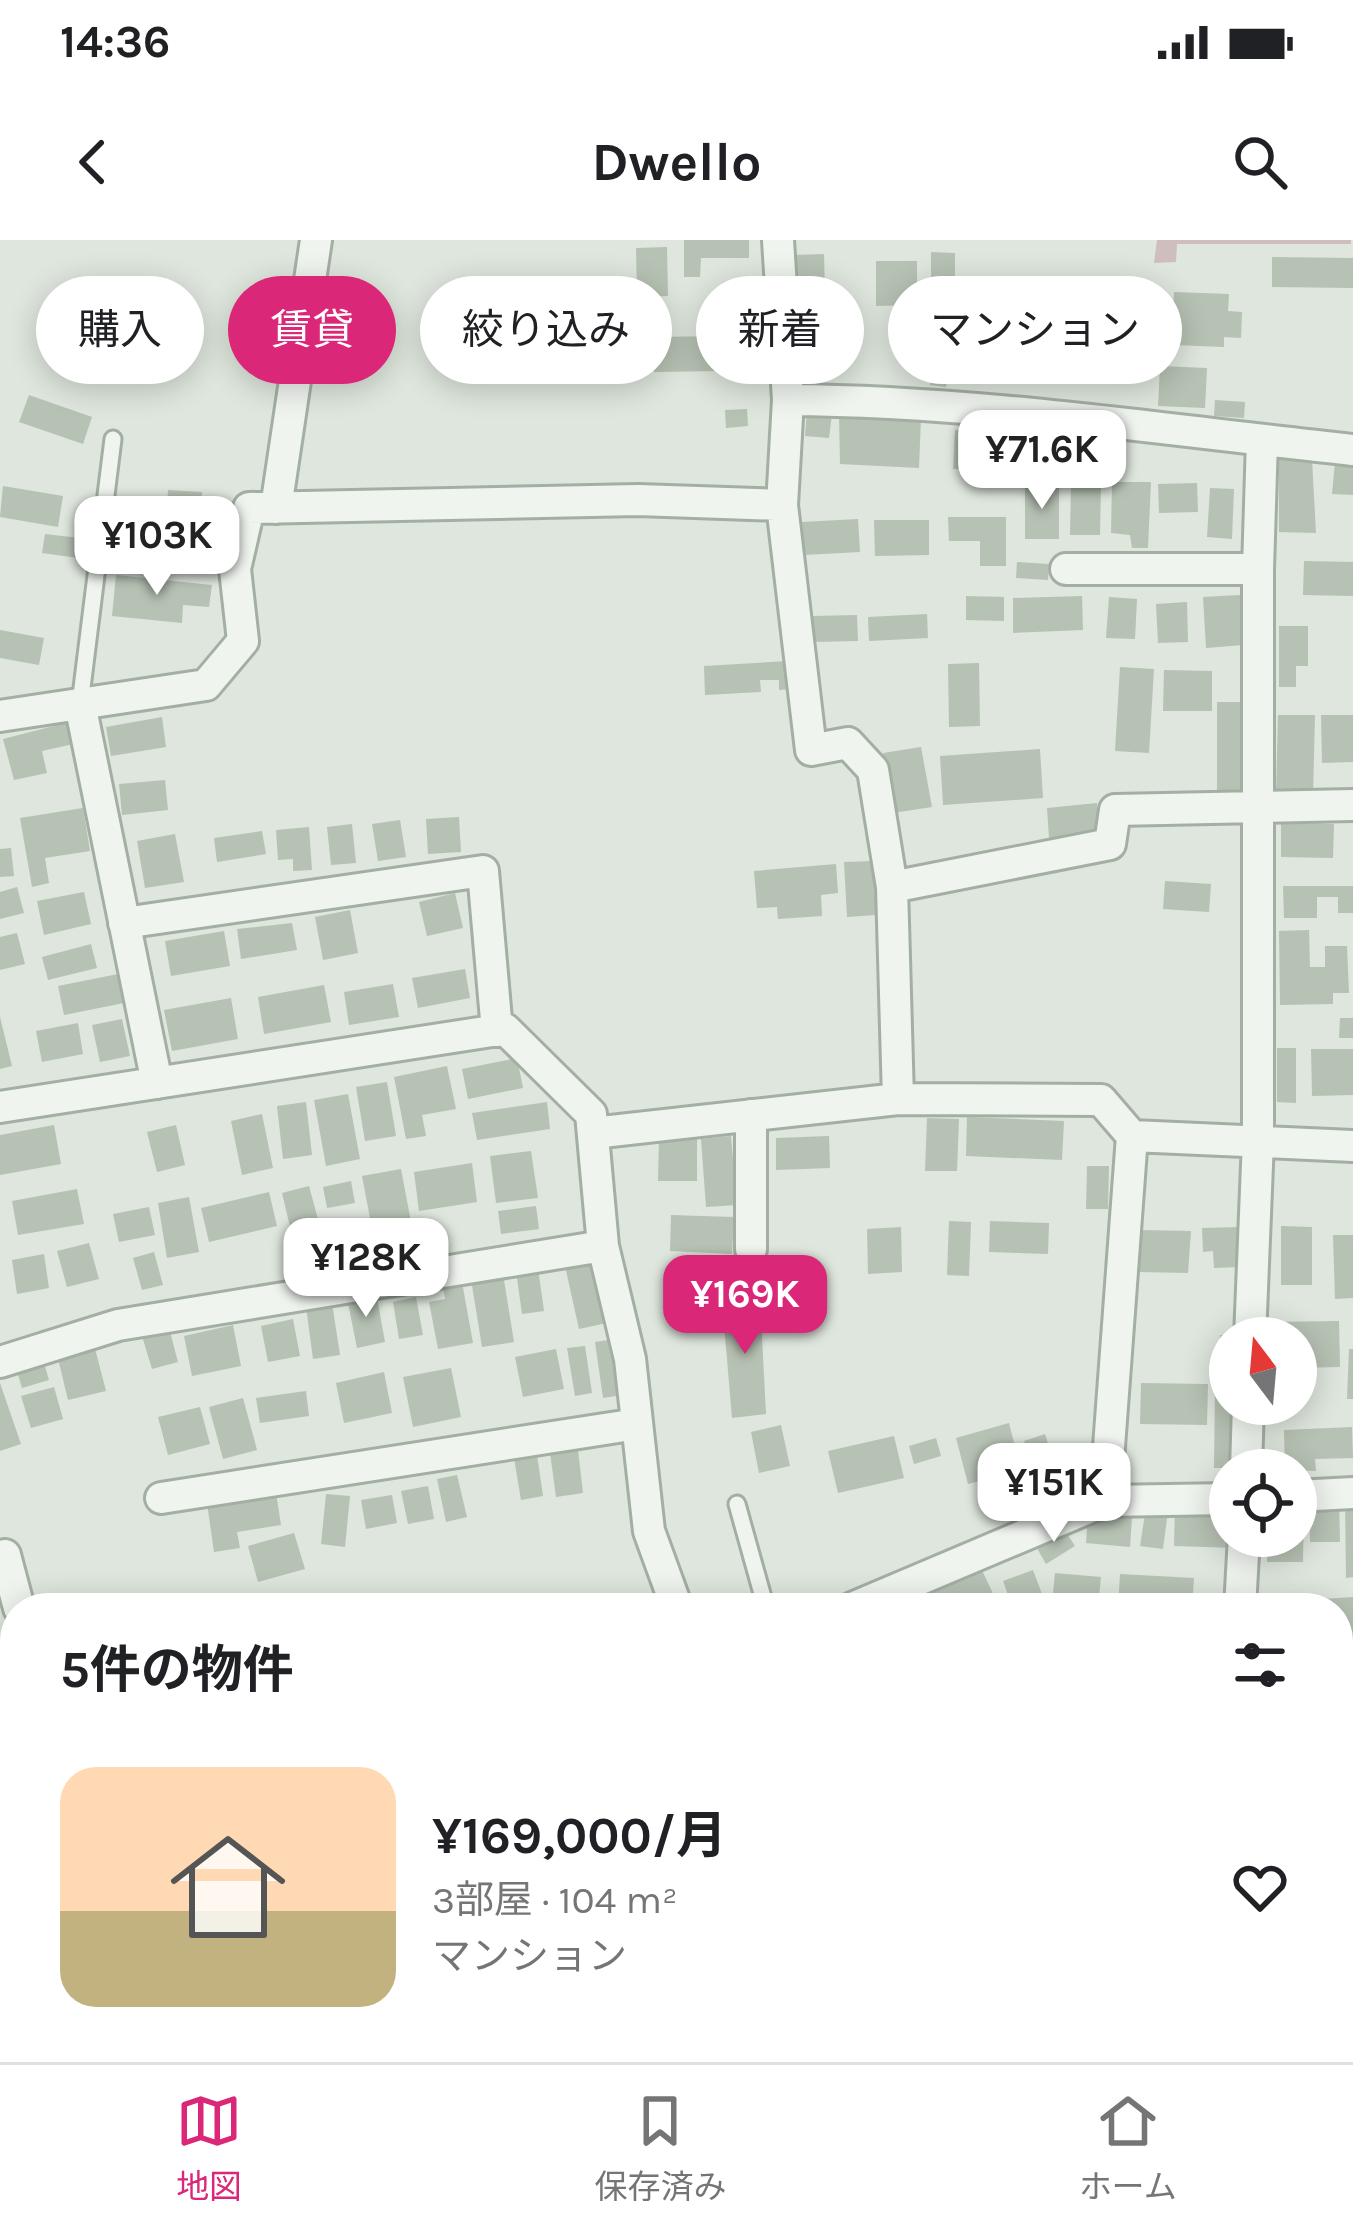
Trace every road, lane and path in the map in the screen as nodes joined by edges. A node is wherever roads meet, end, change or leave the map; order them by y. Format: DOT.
graph roads {
  1 [pos="316,240"];
  2 [pos="778,240"];
  3 [pos="788,400"];
  4 [pos="113,439"];
  5 [pos="1262,440"];
  6 [pos="1353,449"];
  7 [pos="782,505"];
  8 [pos="276,508"];
  9 [pos="1066,569"];
  10 [pos="1258,569"];
  11 [pos="80,704"];
  12 [pos="0,716"];
  13 [pos="1260,805"];
  14 [pos="1353,805"];
  15 [pos="892,887"];
  16 [pos="124,922"];
  17 [pos="496,1030"];
  18 [pos="157,1083"];
  19 [pos="898,1099"];
  20 [pos="0,1107"];
  21 [pos="751,1115"];
  22 [pos="593,1133"];
  23 [pos="1132,1136"];
  24 [pos="1258,1139"];
  25 [pos="1353,1146"];
  26 [pos="603,1246"];
  27 [pos="751,1249"];
  28 [pos="1251,1317"];
  29 [pos="0,1362"];
  30 [pos="637,1424"];
  31 [pos="1353,1493"];
  32 [pos="1317,1495"];
  33 [pos="161,1498"];
  34 [pos="1209,1499"];
  35 [pos="1105,1501"];
  36 [pos="737,1504"];
  37 [pos="0,1557"];
  38 [pos="1243,1557"];
  39 [pos="15,1593"];
  40 [pos="672,1593"];
  41 [pos="762,1593"];
  42 [pos="887,1593"];
  43 [pos="1241,1593"];
  1 -- 8 [label="street"];
  2 -- 3 [label="street"];
  3 -- 5 [label="street"];
  3 -- 7 [label="street"];
  4 -- 11 [label="lane"];
  5 -- 6 [label="street"];
  5 -- 10 [label="street"];
  7 -- 8 [label="street"];
  7 -- 15 [label="street"];
  8 -- 11 [label="street"];
  9 -- 10 [label="street"];
  10 -- 13 [label="street"];
  11 -- 12 [label="street"];
  11 -- 16 [label="street"];
  13 -- 14 [label="street"];
  13 -- 15 [label="street"];
  13 -- 24 [label="street"];
  15 -- 19 [label="street"];
  16 -- 17 [label="street"];
  16 -- 18 [label="street"];
  17 -- 18 [label="street"];
  17 -- 22 [label="street"];
  18 -- 20 [label="street"];
  19 -- 21 [label="street"];
  19 -- 23 [label="street"];
  21 -- 22 [label="street"];
  21 -- 27 [label="street"];
  22 -- 26 [label="street"];
  23 -- 24 [label="street"];
  23 -- 35 [label="street"];
  24 -- 25 [label="street"];
  24 -- 28 [label="street"];
  26 -- 29 [label="street"];
  26 -- 30 [label="street"];
  30 -- 33 [label="street"];
  30 -- 40 [label="street"];
  31 -- 32 [label="street"];
  34 -- 35 [label="street"];
  35 -- 42 [label="street"];
  36 -- 41 [label="lane"];
  37 -- 39 [label="street"];
  38 -- 43 [label="street"];
}
